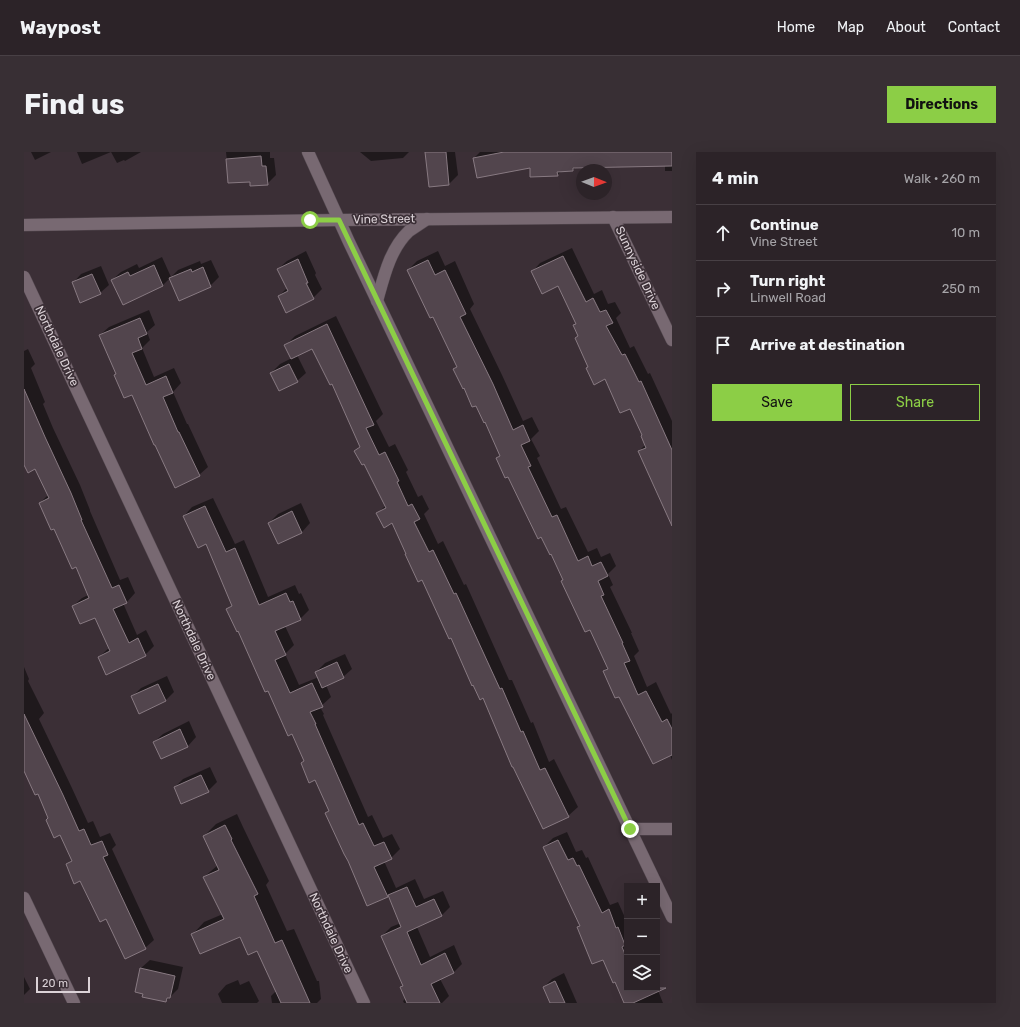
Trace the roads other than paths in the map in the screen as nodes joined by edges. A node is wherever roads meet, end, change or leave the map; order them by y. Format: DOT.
graph roads {
  1 [pos="308,152"];
  2 [pos="672,216"];
  3 [pos="614,217"];
  4 [pos="427,219"];
  5 [pos="339,220"];
  6 [pos="24,225"];
  7 [pos="24,277"];
  8 [pos="377,301"];
  9 [pos="672,340"];
  10 [pos="630,829"];
  11 [pos="672,829"];
  12 [pos="24,898"];
  13 [pos="672,917"];
  14 [pos="74,1003"];
  15 [pos="364,1003"];
  1 -- 5 [label="street"];
  2 -- 3 [label="street, Vine Street"];
  3 -- 4 [label="street, Vine Street"];
  3 -- 9 [label="street, Sunnyside Drive"];
  4 -- 5 [label="street, Vine Street"];
  4 -- 8 [label="street"];
  5 -- 6 [label="street, Vine Street"];
  5 -- 8 [label="street"];
  7 -- 15 [label="street, Northdale Drive"];
  8 -- 10 [label="street"];
  10 -- 11 [label="street"];
  10 -- 13 [label="street"];
  12 -- 14 [label="street"];
}
